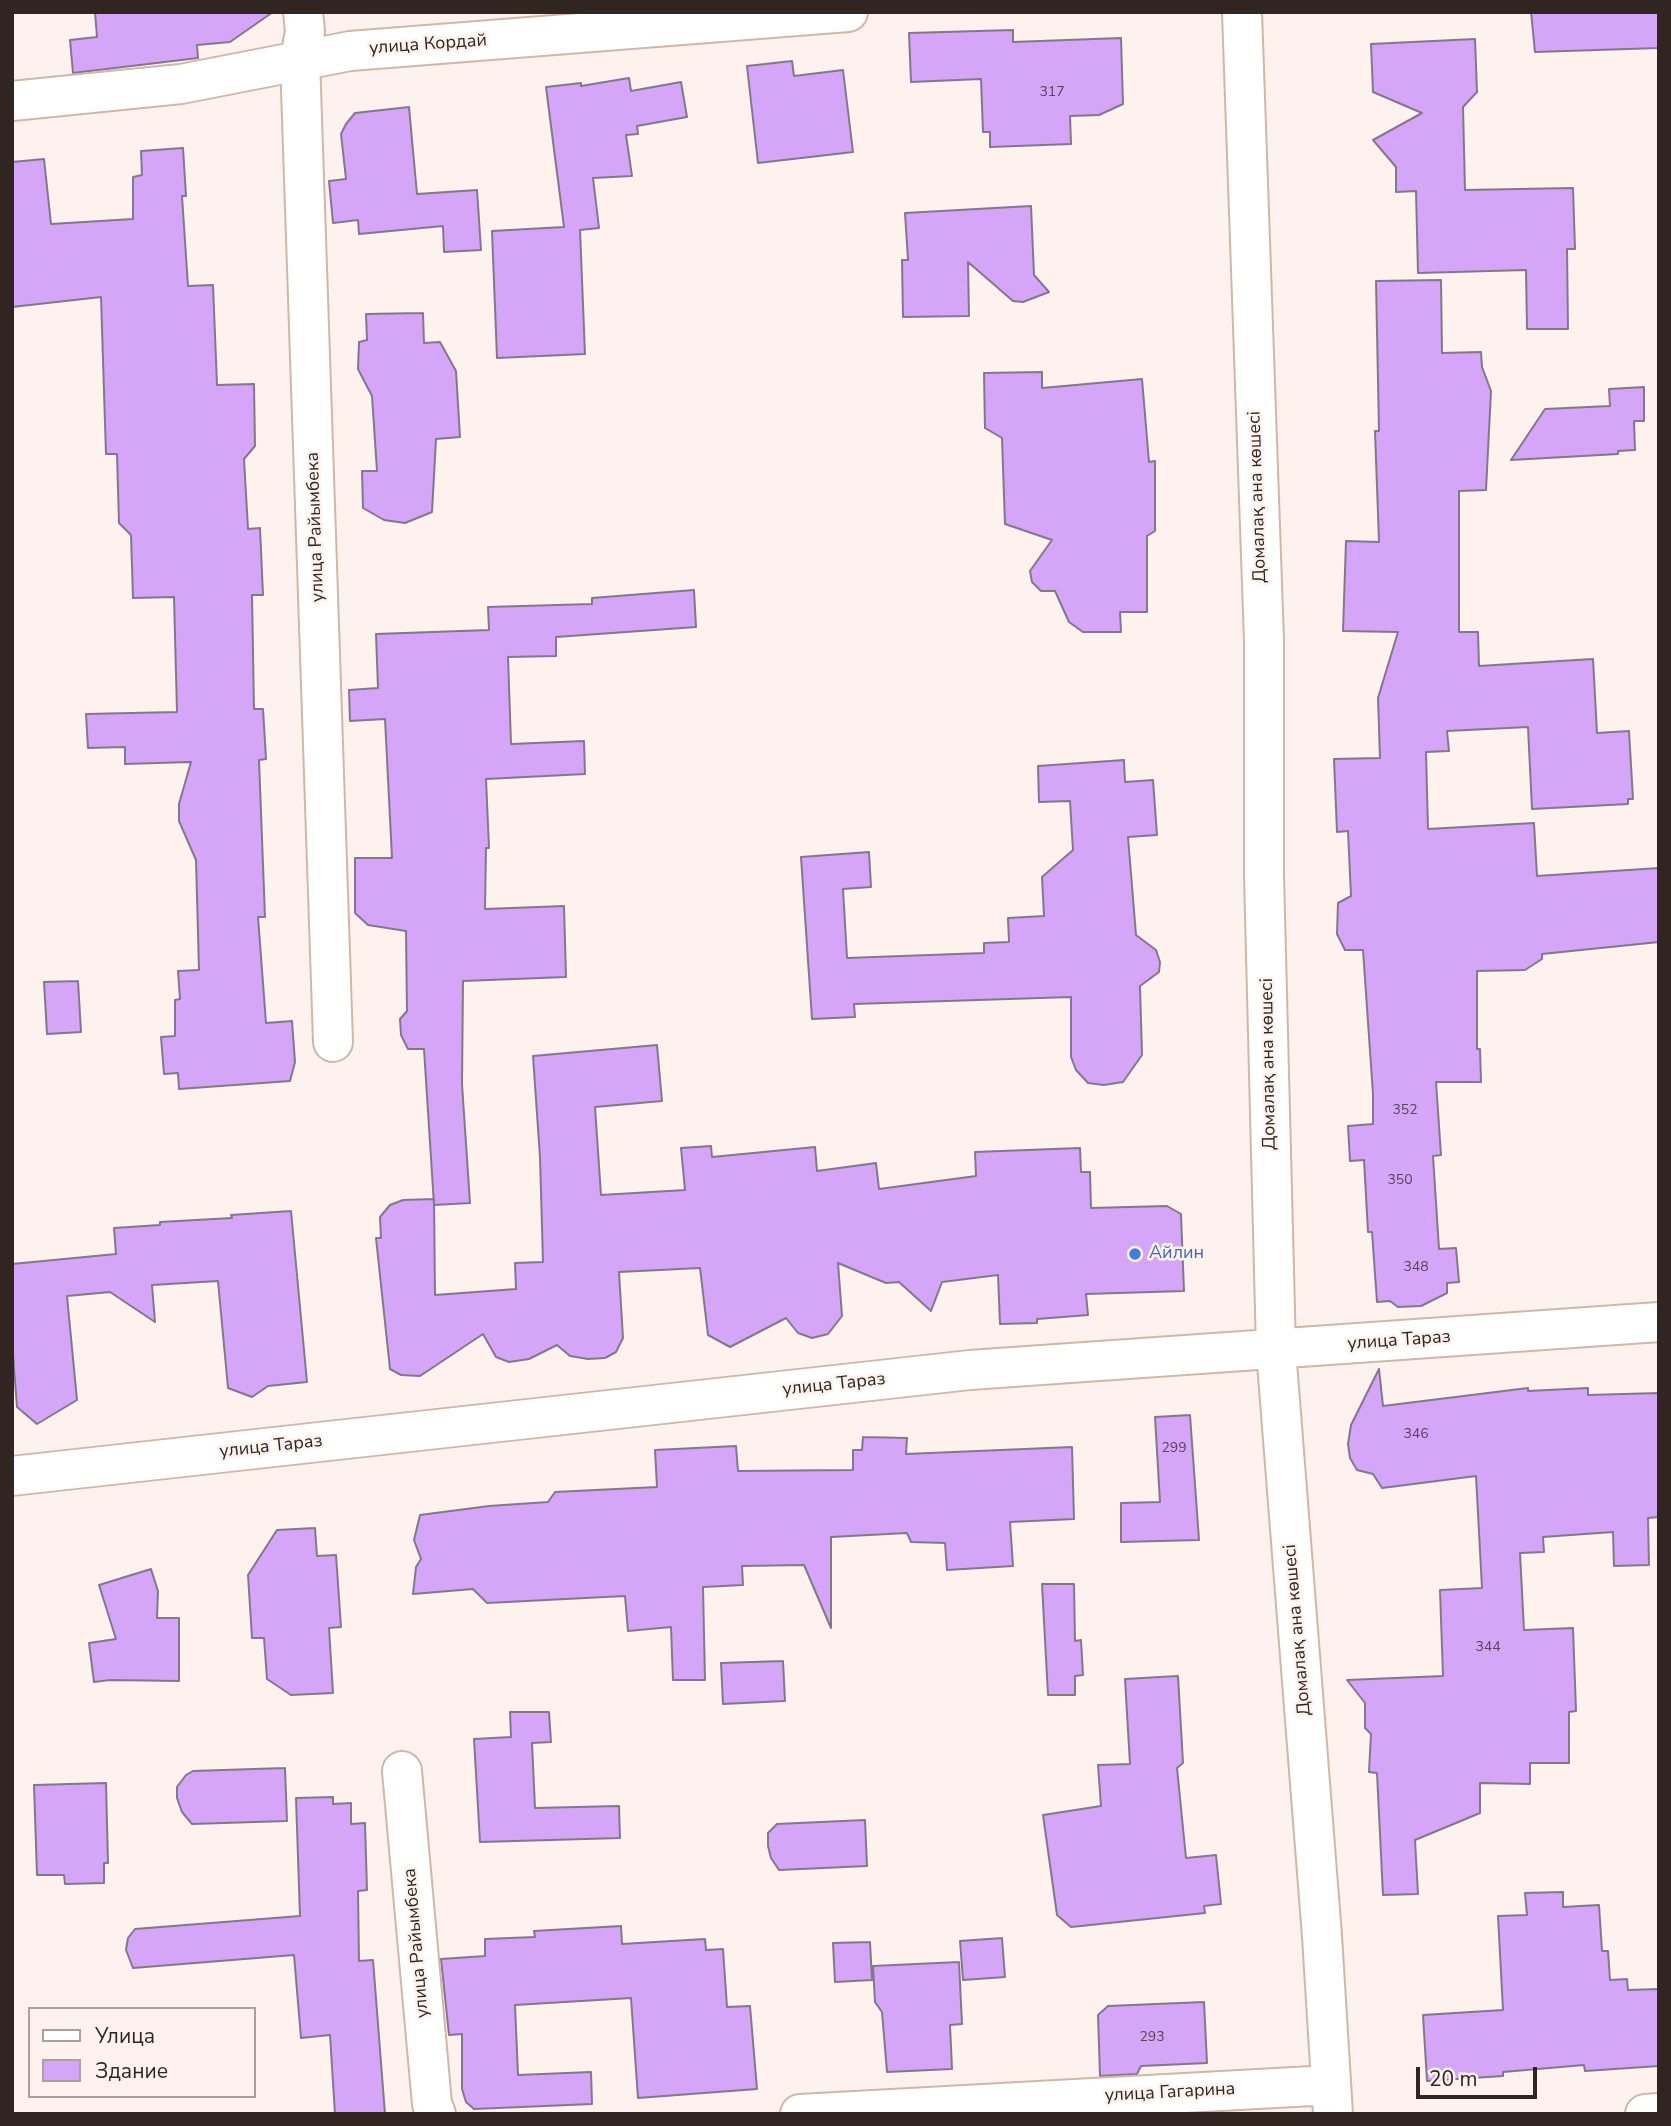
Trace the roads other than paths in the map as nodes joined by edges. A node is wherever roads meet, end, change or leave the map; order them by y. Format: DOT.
graph roads {
  1 [pos="303,12"];
  2 [pos="848,12"];
  3 [pos="1242,12"];
  4 [pos="300,59"];
  5 [pos="12,101"];
  6 [pos="333,1042"];
  7 [pos="1659,1322"];
  8 [pos="1276,1350"];
  9 [pos="12,1476"];
  10 [pos="402,1772"];
  11 [pos="1332,2100"];
  12 [pos="1659,2113"];
  13 [pos="436,2114"];
  14 [pos="800,2114"];
  15 [pos="1645,2114"];
  1 -- 4 [label="street, улица Райымбека"];
  2 -- 4 [label="street, улица Кордай"];
  3 -- 8 [label="street, Домалақ ана көшесі"];
  4 -- 5 [label="street, улица Кордай"];
  4 -- 6 [label="street, улица Райымбека"];
  7 -- 8 [label="street, улица Тараз"];
  8 -- 9 [label="street, улица Тараз"];
  8 -- 11 [label="street, Домалақ ана көшесі"];
  10 -- 13 [label="street, улица Райымбека"];
  11 -- 14 [label="street, улица Гагарина"];
  12 -- 15 [label="street"];
}
